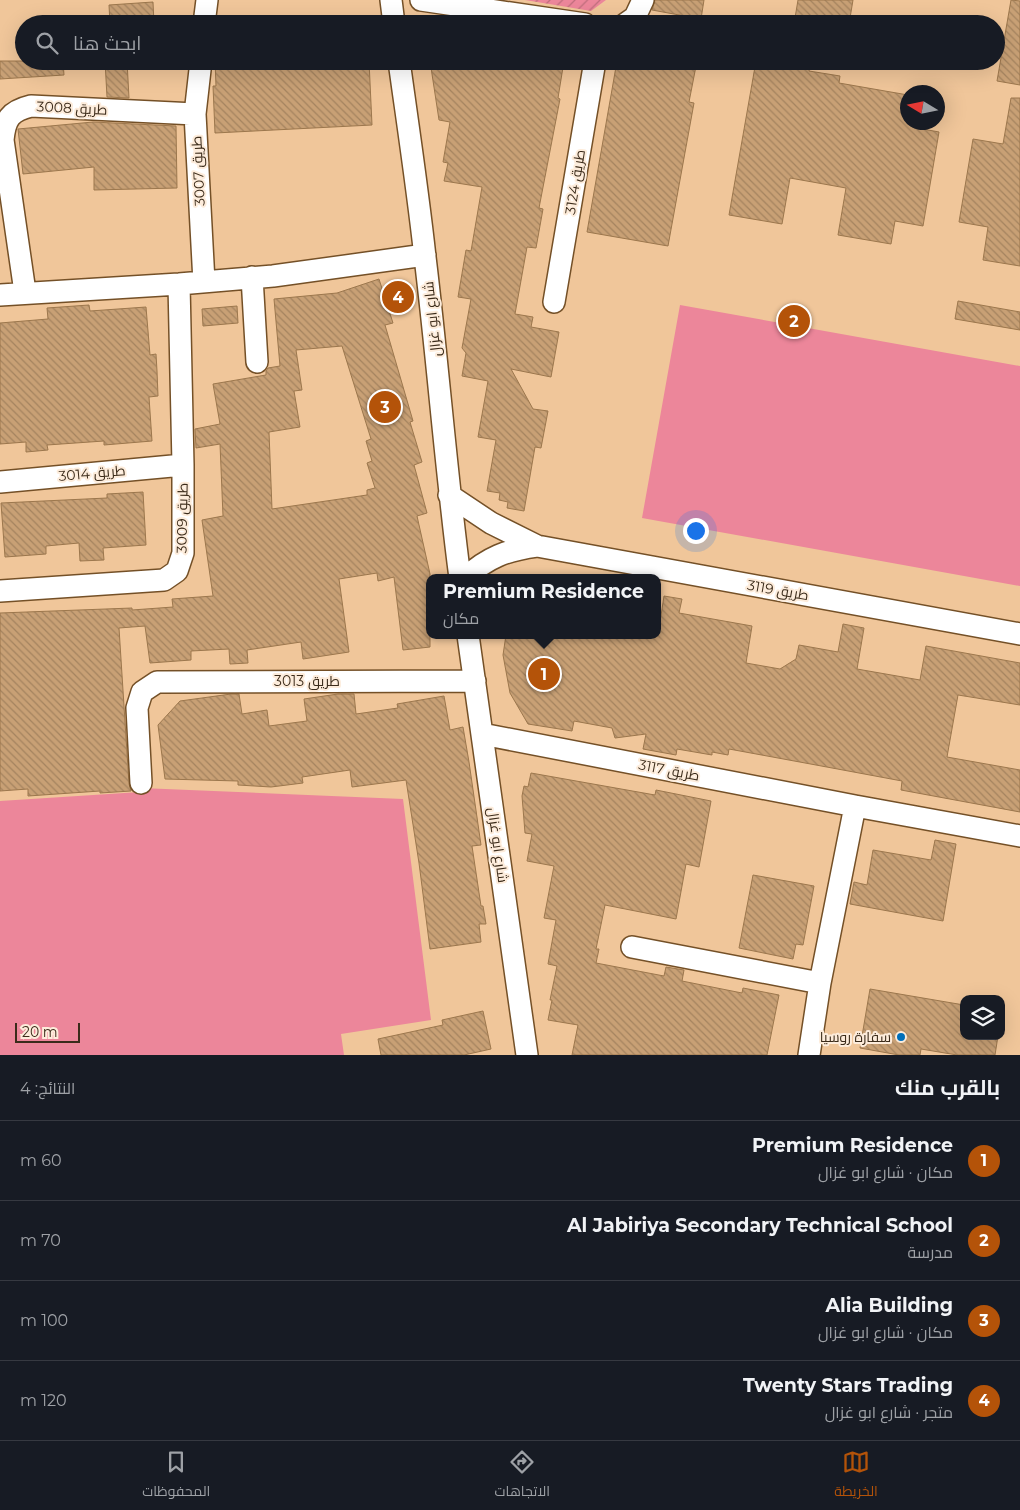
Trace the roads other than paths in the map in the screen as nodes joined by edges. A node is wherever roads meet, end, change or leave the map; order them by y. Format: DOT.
graph roads {
  1 [pos="208,0"];
  2 [pos="391,0"];
  3 [pos="421,0"];
  4 [pos="643,0"];
  5 [pos="206,15"];
  6 [pos="393,15"];
  7 [pos="524,15"];
  8 [pos="636,15"];
  9 [pos="200,70"];
  10 [pos="400,70"];
  11 [pos="593,70"];
  12 [pos="195,114"];
  13 [pos="425,255"];
  14 [pos="252,278"];
  15 [pos="204,282"];
  16 [pos="179,284"];
  17 [pos="25,292"];
  18 [pos="0,295"];
  19 [pos="554,302"];
  20 [pos="257,362"];
  21 [pos="183,464"];
  22 [pos="0,482"];
  23 [pos="449,495"];
  24 [pos="537,546"];
  25 [pos="459,574"];
  26 [pos="470,574"];
  27 [pos="0,590"];
  28 [pos="1020,634"];
  29 [pos="469,639"];
  30 [pos="475,681"];
  31 [pos="482,734"];
  32 [pos="141,783"];
  33 [pos="855,806"];
  34 [pos="1020,836"];
  35 [pos="632,947"];
  36 [pos="820,983"];
  37 [pos="527,1055"];
  38 [pos="809,1055"];
  1 -- 5 [label="street"];
  2 -- 6 [label="street"];
  3 -- 7 [label="street"];
  4 -- 8 [label="street"];
  9 -- 12 [label="street, طريق 3007"];
  10 -- 13 [label="street, شارع ابو غزال"];
  11 -- 19 [label="street, طريق 3124"];
  12 -- 15 [label="street, طريق 3007"];
  12 -- 17 [label="street, طريق 3008"];
  13 -- 14 [label="street"];
  13 -- 23 [label="street, شارع ابو غزال"];
  14 -- 15 [label="street"];
  14 -- 20 [label="street"];
  15 -- 16 [label="street"];
  16 -- 17 [label="street"];
  16 -- 21 [label="street, طريق 3009"];
  17 -- 18 [label="street"];
  21 -- 22 [label="street, طريق 3014"];
  21 -- 27 [label="street, طريق 3009"];
  23 -- 24 [label="street"];
  23 -- 25 [label="street, شارع ابو غزال"];
  24 -- 26 [label="street"];
  24 -- 28 [label="street, طريق 3119"];
  29 -- 30 [label="street, شارع ابو غزال"];
  30 -- 31 [label="street, شارع ابو غزال"];
  30 -- 32 [label="street, طريق 3013"];
  31 -- 33 [label="street, طريق 3117"];
  31 -- 37 [label="street, شارع ابو غزال"];
  33 -- 34 [label="street, طريق 3117"];
  33 -- 36 [label="street"];
  35 -- 36 [label="street"];
  36 -- 38 [label="street"];
}
